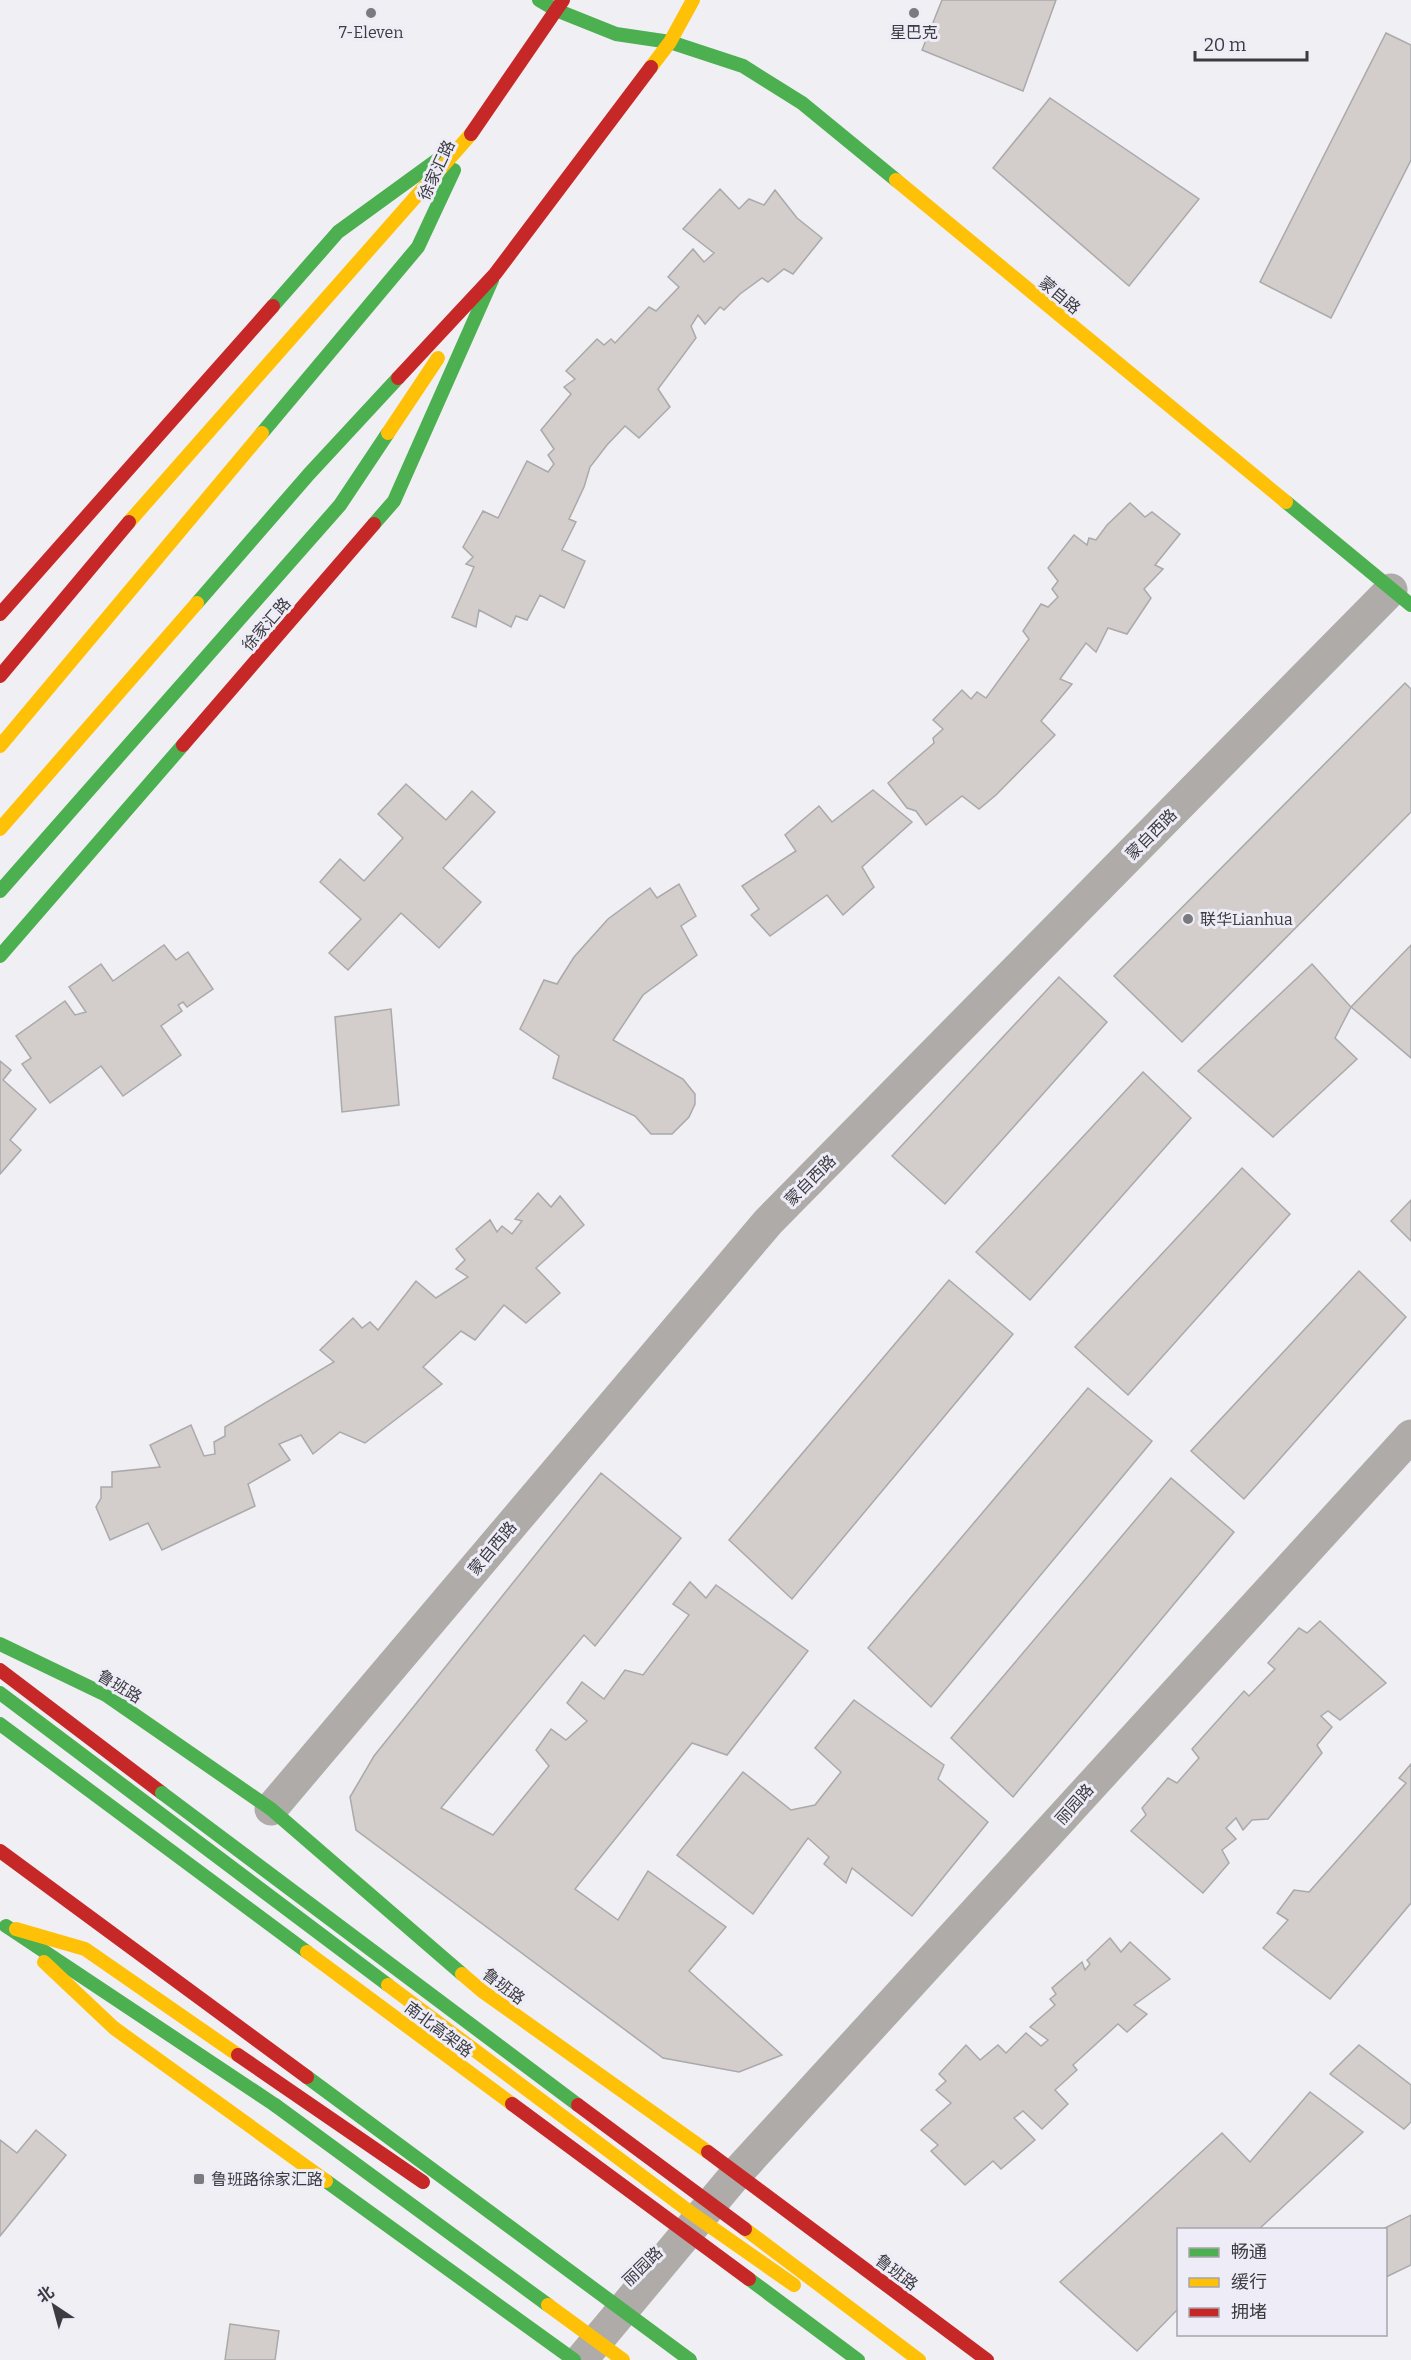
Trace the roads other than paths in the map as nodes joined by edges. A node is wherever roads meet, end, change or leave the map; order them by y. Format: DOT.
graph roads {
  1 [pos="540,0"];
  2 [pos="693,0"];
  3 [pos="559,5"];
  4 [pos="670,42"];
  5 [pos="470,136"];
  6 [pos="495,274"];
  7 [pos="1401,598"];
  8 [pos="0,614"];
  9 [pos="0,676"];
  10 [pos="0,746"];
  11 [pos="0,829"];
  12 [pos="0,891"];
  13 [pos="0,956"];
  14 [pos="1411,1436"];
  15 [pos="0,1644"];
  16 [pos="0,1670"];
  17 [pos="0,1693"];
  18 [pos="0,1724"];
  19 [pos="271,1809"];
  20 [pos="0,1851"];
  21 [pos="3,1923"];
  22 [pos="737,2173"];
  23 [pos="436,2191"];
  24 [pos="456,2204"];
  25 [pos="697,2216"];
  26 [pos="805,2293"];
  27 [pos="610,2310"];
  28 [pos="834,2313"];
  29 [pos="565,2357"];
  30 [pos="623,2360"];
  31 [pos="678,2360"];
  32 [pos="690,2360"];
  33 [pos="858,2360"];
  34 [pos="901,2360"];
  35 [pos="918,2360"];
  36 [pos="987,2360"];
  1 -- 3 [label="main road, 蒙自路"];
  2 -- 4 [label="main road, 徐家汇路"];
  3 -- 4 [label="main road, 蒙自路"];
  3 -- 5 [label="main road, 徐家汇路"];
  4 -- 6 [label="main road, 徐家汇路"];
  4 -- 7 [label="main road, 蒙自路"];
  5 -- 8 [label="main road"];
  5 -- 9 [label="main road, 徐家汇路"];
  5 -- 10 [label="main road, 徐家汇路"];
  6 -- 11 [label="main road, 徐家汇路"];
  6 -- 12 [label="main road"];
  6 -- 13 [label="main road, 徐家汇路"];
  7 -- 19 [label="street, 蒙自西路"];
  14 -- 22 [label="street, 丽园路"];
  15 -- 19 [label="main road, 鲁班路"];
  16 -- 35 [label="main road, bridge"];
  17 -- 25 [label="main road"];
  18 -- 33 [label="main road, 南北高架路, bridge"];
  19 -- 22 [label="main road, 鲁班路"];
  20 -- 32 [label="main road, bridge"];
  21 -- 23 [label="main road"];
  21 -- 29 [label="main road"];
  21 -- 30 [label="main road, bridge"];
  22 -- 25 [label="street, 丽园路"];
  22 -- 36 [label="main road, 鲁班路"];
  24 -- 27 [label="main road"];
  25 -- 26 [label="main road"];
  25 -- 27 [label="street, 丽园路"];
  27 -- 29 [label="street, 丽园路"];
  27 -- 31 [label="main road"];
  28 -- 34 [label="main road"];
}
